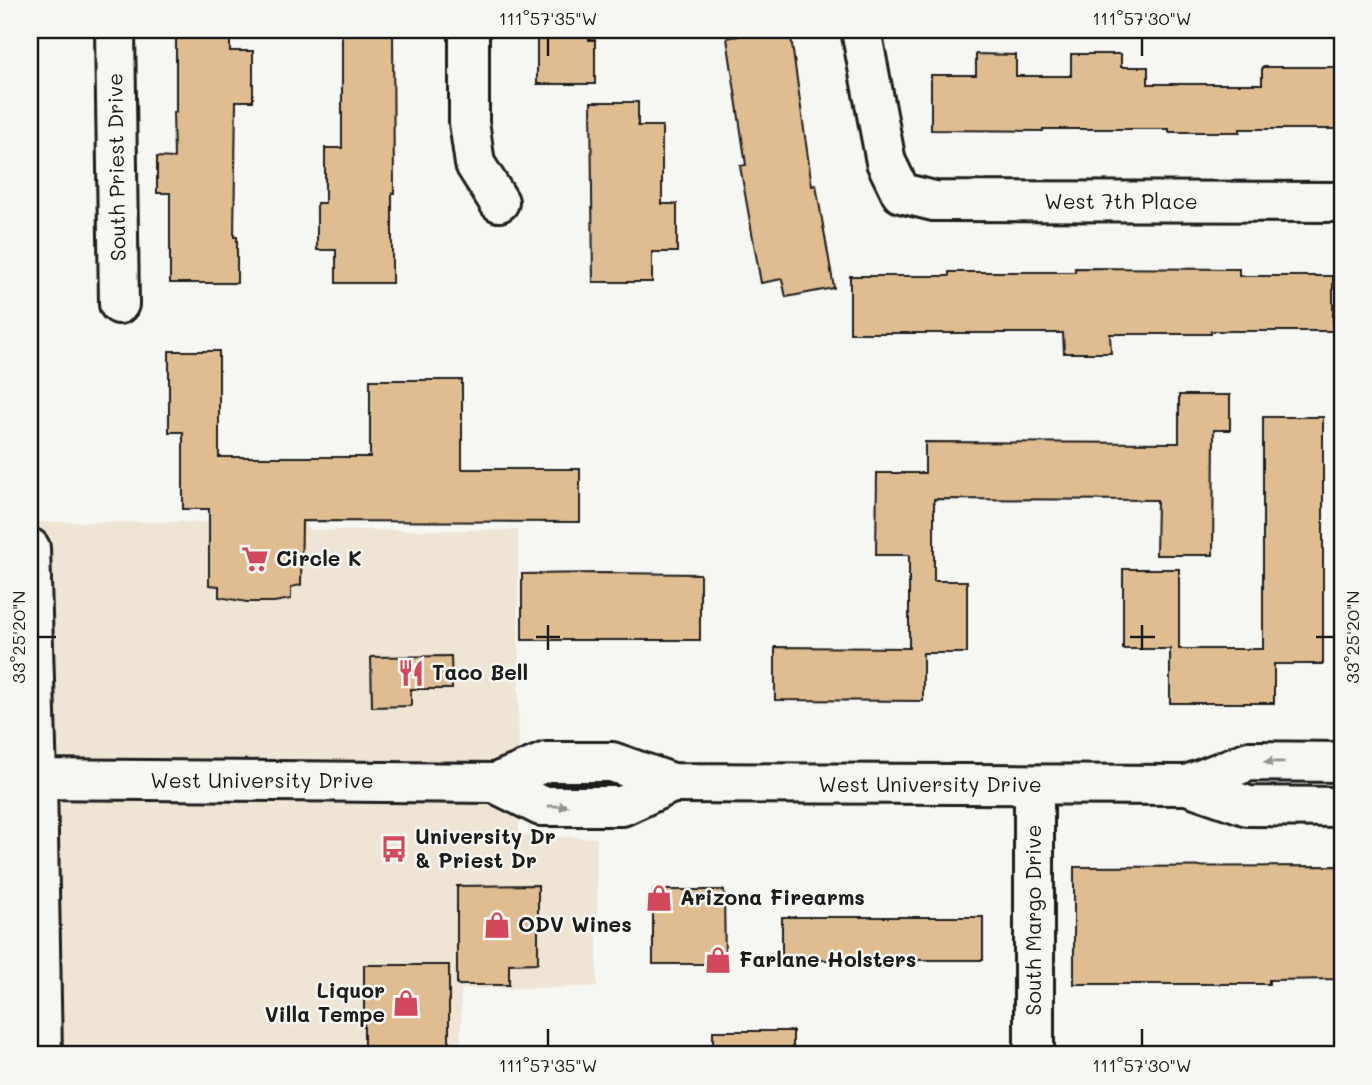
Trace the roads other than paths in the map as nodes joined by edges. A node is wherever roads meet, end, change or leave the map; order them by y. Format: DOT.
graph roads {
  1 [pos="115,30"];
  2 [pos="469,30"];
  3 [pos="861,30"];
  4 [pos="499,202"];
  5 [pos="1342,202"];
  6 [pos="119,304"];
  7 [pos="30,548"];
  8 [pos="1342,762"];
  9 [pos="33,779"];
  10 [pos="1034,785"];
  11 [pos="1187,785"];
  12 [pos="1342,807"];
  13 [pos="43,1055"];
  14 [pos="1034,1055"];
  1 -- 6 [label="main road, South Priest Drive"];
  2 -- 4 [label="main road"];
  3 -- 5 [label="main road, West 7th Place"];
  7 -- 9 [label="main road"];
  8 -- 11 [label="main road, West University Drive, one-way"];
  9 -- 10 [label="main road, West University Drive"];
  9 -- 13 [label="main road"];
  10 -- 11 [label="main road, West University Drive"];
  10 -- 14 [label="main road, South Margo Drive"];
  11 -- 12 [label="main road, West University Drive"];
}
